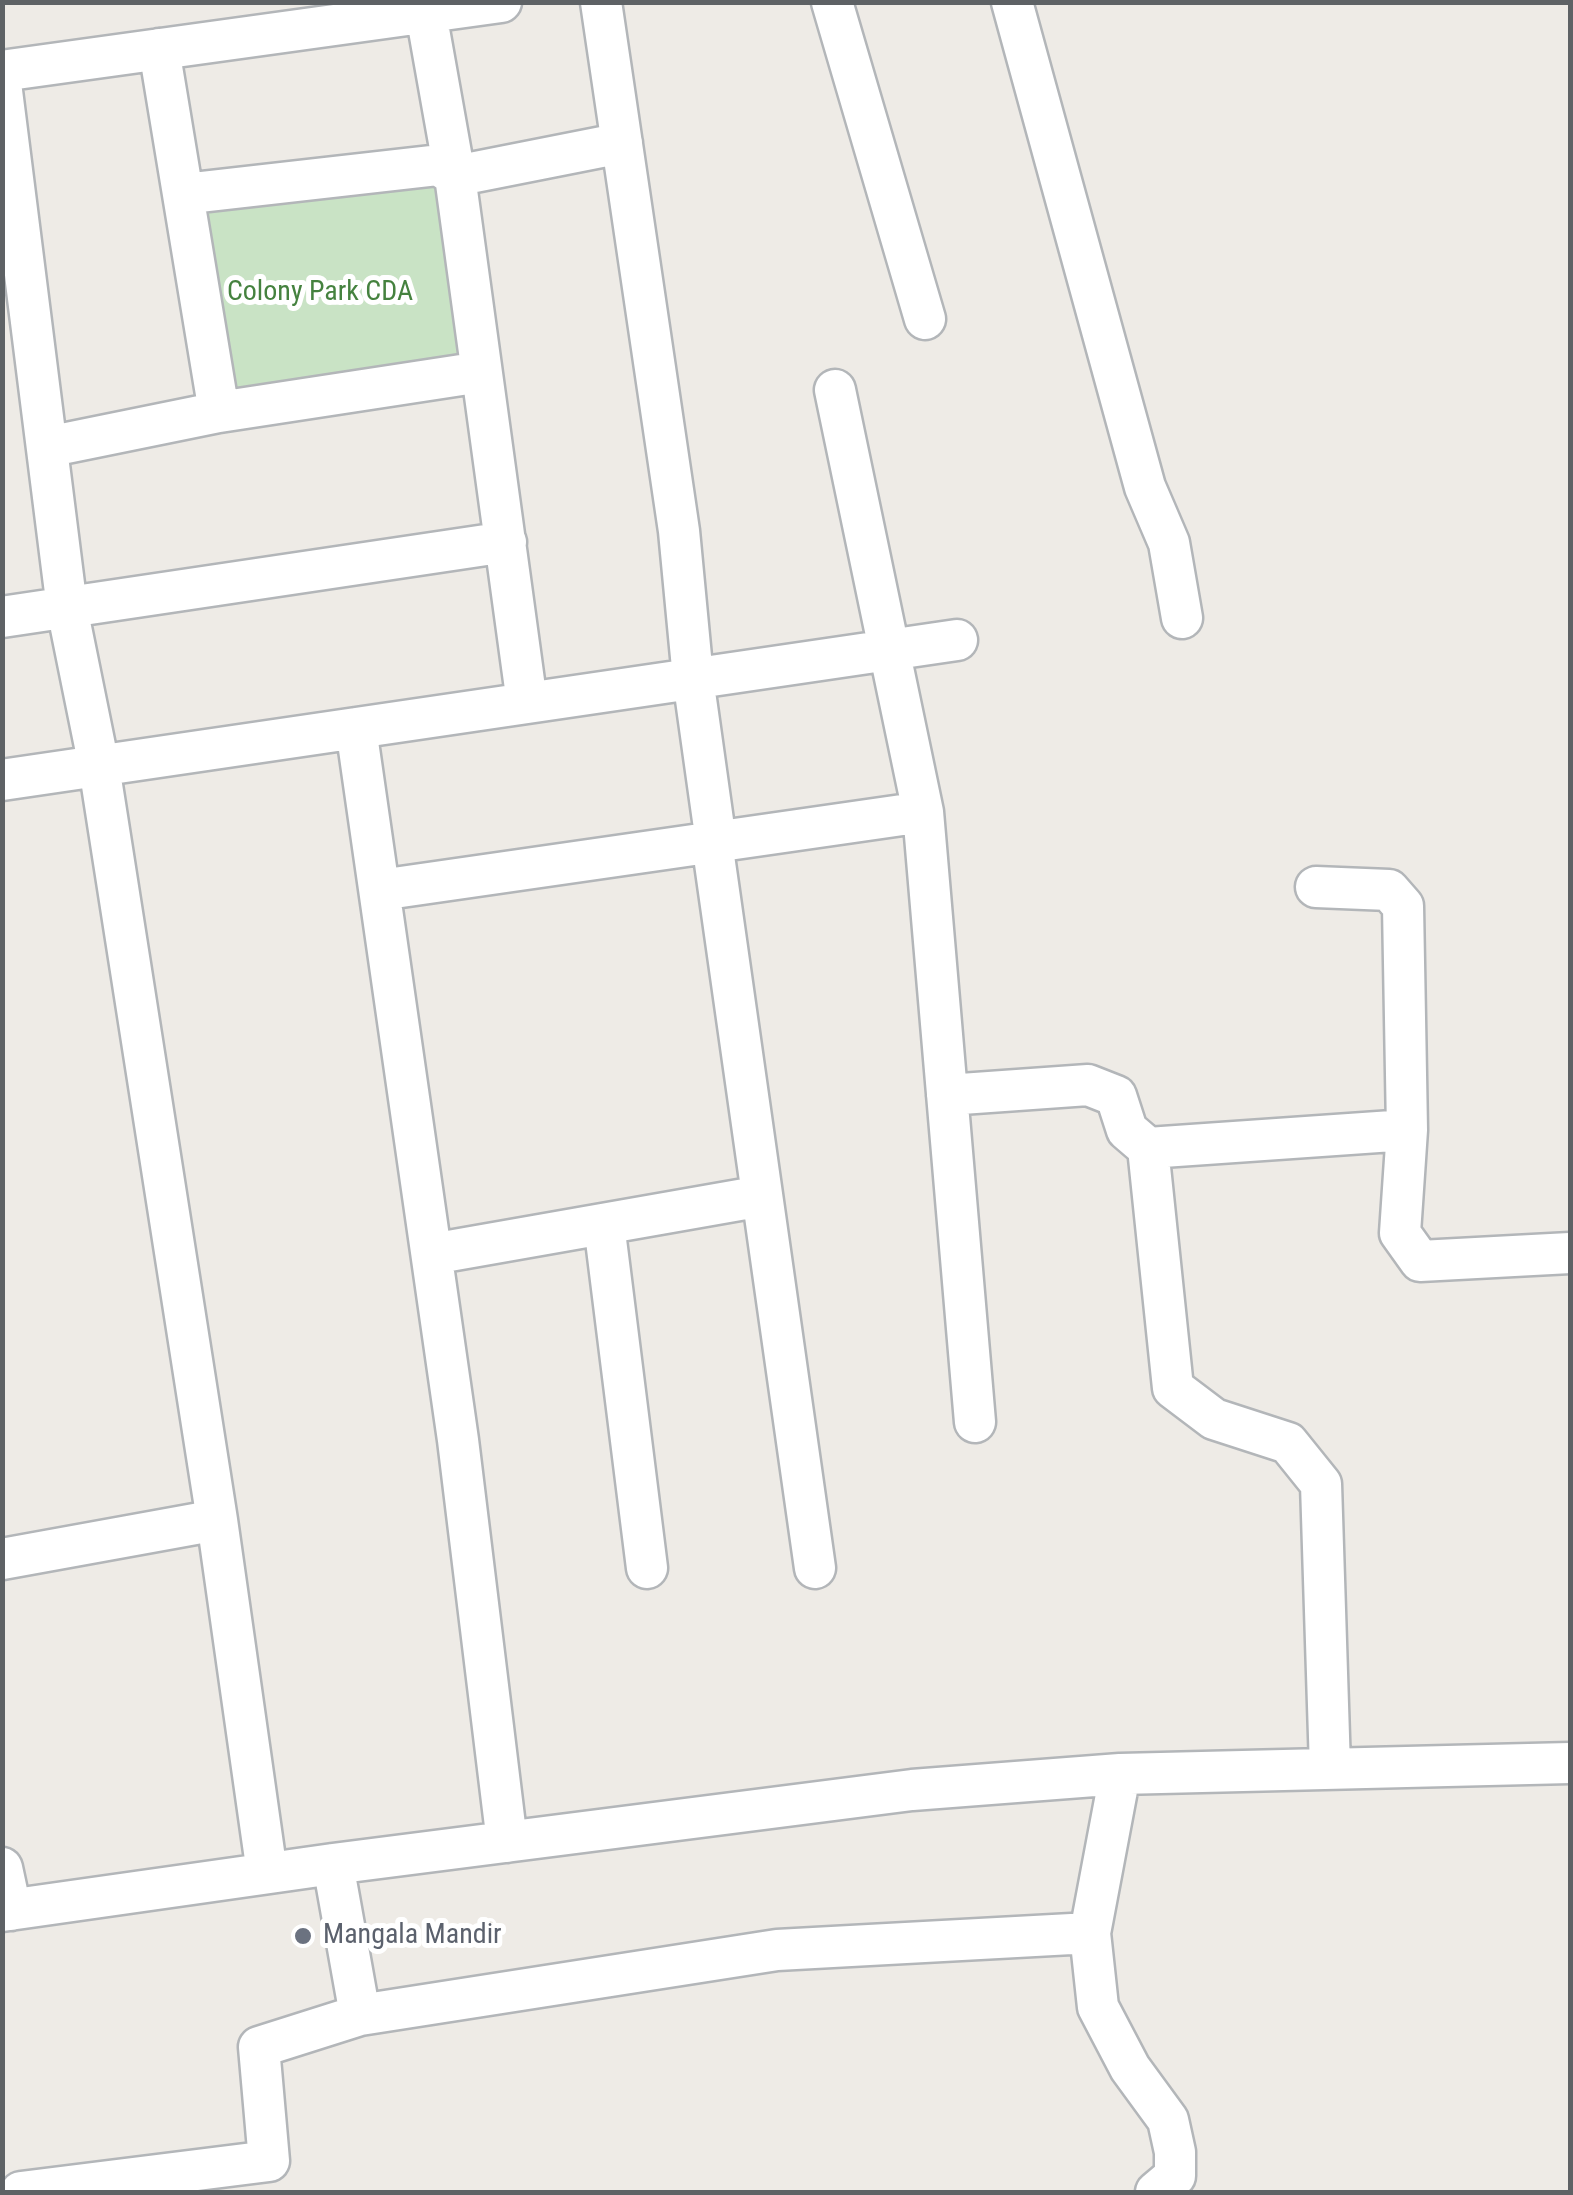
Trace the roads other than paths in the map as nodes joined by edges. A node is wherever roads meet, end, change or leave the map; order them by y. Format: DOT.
graph roads {
  1 [pos="501,2"];
  2 [pos="601,2"];
  3 [pos="832,2"];
  4 [pos="1012,2"];
  5 [pos="426,13"];
  6 [pos="159,49"];
  7 [pos="2,71"];
  8 [pos="2,92"];
  9 [pos="622,143"];
  10 [pos="454,176"];
  11 [pos="183,194"];
  12 [pos="925,319"];
  13 [pos="481,372"];
  14 [pos="835,390"];
  15 [pos="219,412"];
  16 [pos="47,447"];
  17 [pos="506,542"];
  18 [pos="67,608"];
  19 [pos="2,616"];
  20 [pos="1182,618"];
  21 [pos="957,640"];
  22 [pos="890,650"];
  23 [pos="693,678"];
  24 [pos="526,703"];
  25 [pos="356,728"];
  26 [pos="99,766"];
  27 [pos="2,780"];
  28 [pos="923,812"];
  29 [pos="716,842"];
  30 [pos="1316,887"];
  31 [pos="380,890"];
  32 [pos="947,1094"];
  33 [pos="1408,1130"];
  34 [pos="1148,1148"];
  35 [pos="762,1196"];
  36 [pos="604,1224"];
  37 [pos="1570,1253"];
  38 [pos="432,1254"];
  39 [pos="974,1422"];
  40 [pos="217,1520"];
  41 [pos="2,1560"];
  42 [pos="647,1568"];
  43 [pos="815,1568"];
  44 [pos="1570,1763"];
  45 [pos="1330,1768"];
  46 [pos="1120,1774"];
  47 [pos="507,1842"];
  48 [pos="334,1864"];
  49 [pos="2,1868"];
  50 [pos="267,1873"];
  51 [pos="7,1911"];
  52 [pos="1090,1932"];
  53 [pos="360,2015"];
  54 [pos="191,2182"];
  55 [pos="21,2192"];
  56 [pos="1156,2192"];
  1 -- 5 [label="street"];
  2 -- 9 [label="street"];
  3 -- 12 [label="street"];
  4 -- 20 [label="street"];
  5 -- 6 [label="street"];
  5 -- 10 [label="street"];
  6 -- 7 [label="street"];
  6 -- 11 [label="street"];
  8 -- 16 [label="street"];
  9 -- 10 [label="street"];
  9 -- 23 [label="street"];
  10 -- 11 [label="street"];
  10 -- 13 [label="street"];
  11 -- 15 [label="street"];
  13 -- 15 [label="street"];
  13 -- 17 [label="street"];
  14 -- 22 [label="street"];
  15 -- 16 [label="street"];
  16 -- 18 [label="street"];
  17 -- 18 [label="street"];
  17 -- 24 [label="street"];
  18 -- 19 [label="street"];
  18 -- 26 [label="street"];
  21 -- 22 [label="street"];
  22 -- 23 [label="street"];
  22 -- 28 [label="street"];
  23 -- 24 [label="street"];
  23 -- 29 [label="street"];
  24 -- 25 [label="street"];
  25 -- 26 [label="street"];
  25 -- 31 [label="street"];
  26 -- 27 [label="street"];
  26 -- 40 [label="street"];
  28 -- 29 [label="street"];
  28 -- 32 [label="street"];
  29 -- 31 [label="street"];
  29 -- 35 [label="street"];
  30 -- 33 [label="street"];
  31 -- 38 [label="street"];
  32 -- 34 [label="street"];
  32 -- 39 [label="street"];
  33 -- 34 [label="street"];
  33 -- 37 [label="street"];
  34 -- 45 [label="street"];
  35 -- 36 [label="street"];
  35 -- 43 [label="street"];
  36 -- 38 [label="street"];
  36 -- 42 [label="street"];
  38 -- 47 [label="street"];
  40 -- 41 [label="street"];
  40 -- 50 [label="street"];
  44 -- 45 [label="street"];
  45 -- 46 [label="street"];
  46 -- 47 [label="street"];
  46 -- 52 [label="street"];
  47 -- 48 [label="street"];
  48 -- 50 [label="street"];
  48 -- 53 [label="street"];
  49 -- 51 [label="street"];
  50 -- 51 [label="street"];
  52 -- 53 [label="street"];
  52 -- 56 [label="street"];
  53 -- 54 [label="street"];
  54 -- 55 [label="street"];
}
